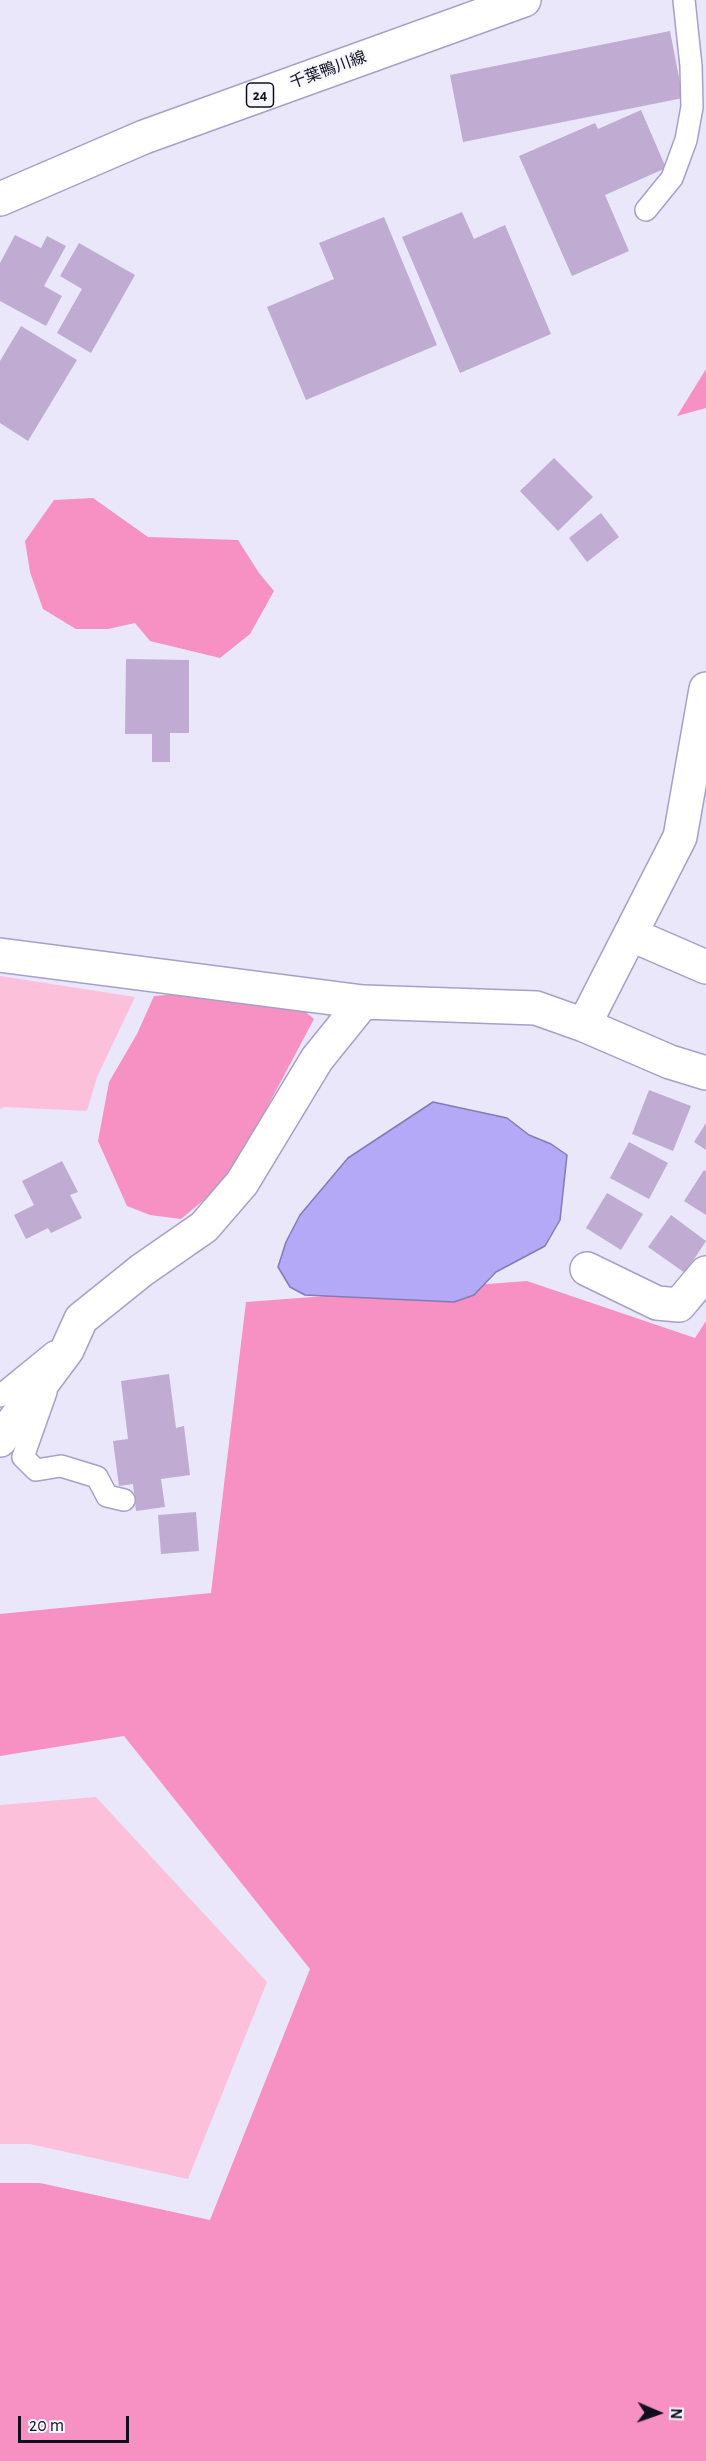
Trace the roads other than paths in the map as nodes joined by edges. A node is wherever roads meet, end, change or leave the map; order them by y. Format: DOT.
graph roads {
  1 [pos="524,0"];
  2 [pos="684,0"];
  3 [pos="0,199"];
  4 [pos="646,210"];
  5 [pos="706,689"];
  6 [pos="632,935"];
  7 [pos="0,955"];
  8 [pos="706,967"];
  9 [pos="363,1002"];
  10 [pos="584,1025"];
  11 [pos="706,1073"];
  12 [pos="587,1269"];
  13 [pos="706,1272"];
  14 [pos="73,1337"];
  15 [pos="56,1366"];
  16 [pos="0,1396"];
  17 [pos="0,1440"];
  18 [pos="124,1500"];
  1 -- 3 [label="street, 千葉鴨川線 / 24"];
  2 -- 4 [label="lane"];
  5 -- 6 [label="street"];
  6 -- 8 [label="street"];
  6 -- 10 [label="street"];
  7 -- 9 [label="street"];
  9 -- 10 [label="street"];
  9 -- 14 [label="street"];
  10 -- 11 [label="street"];
  12 -- 13 [label="street"];
  14 -- 15 [label="street"];
  14 -- 16 [label="lane"];
  15 -- 17 [label="street"];
  15 -- 18 [label="lane"];
}
